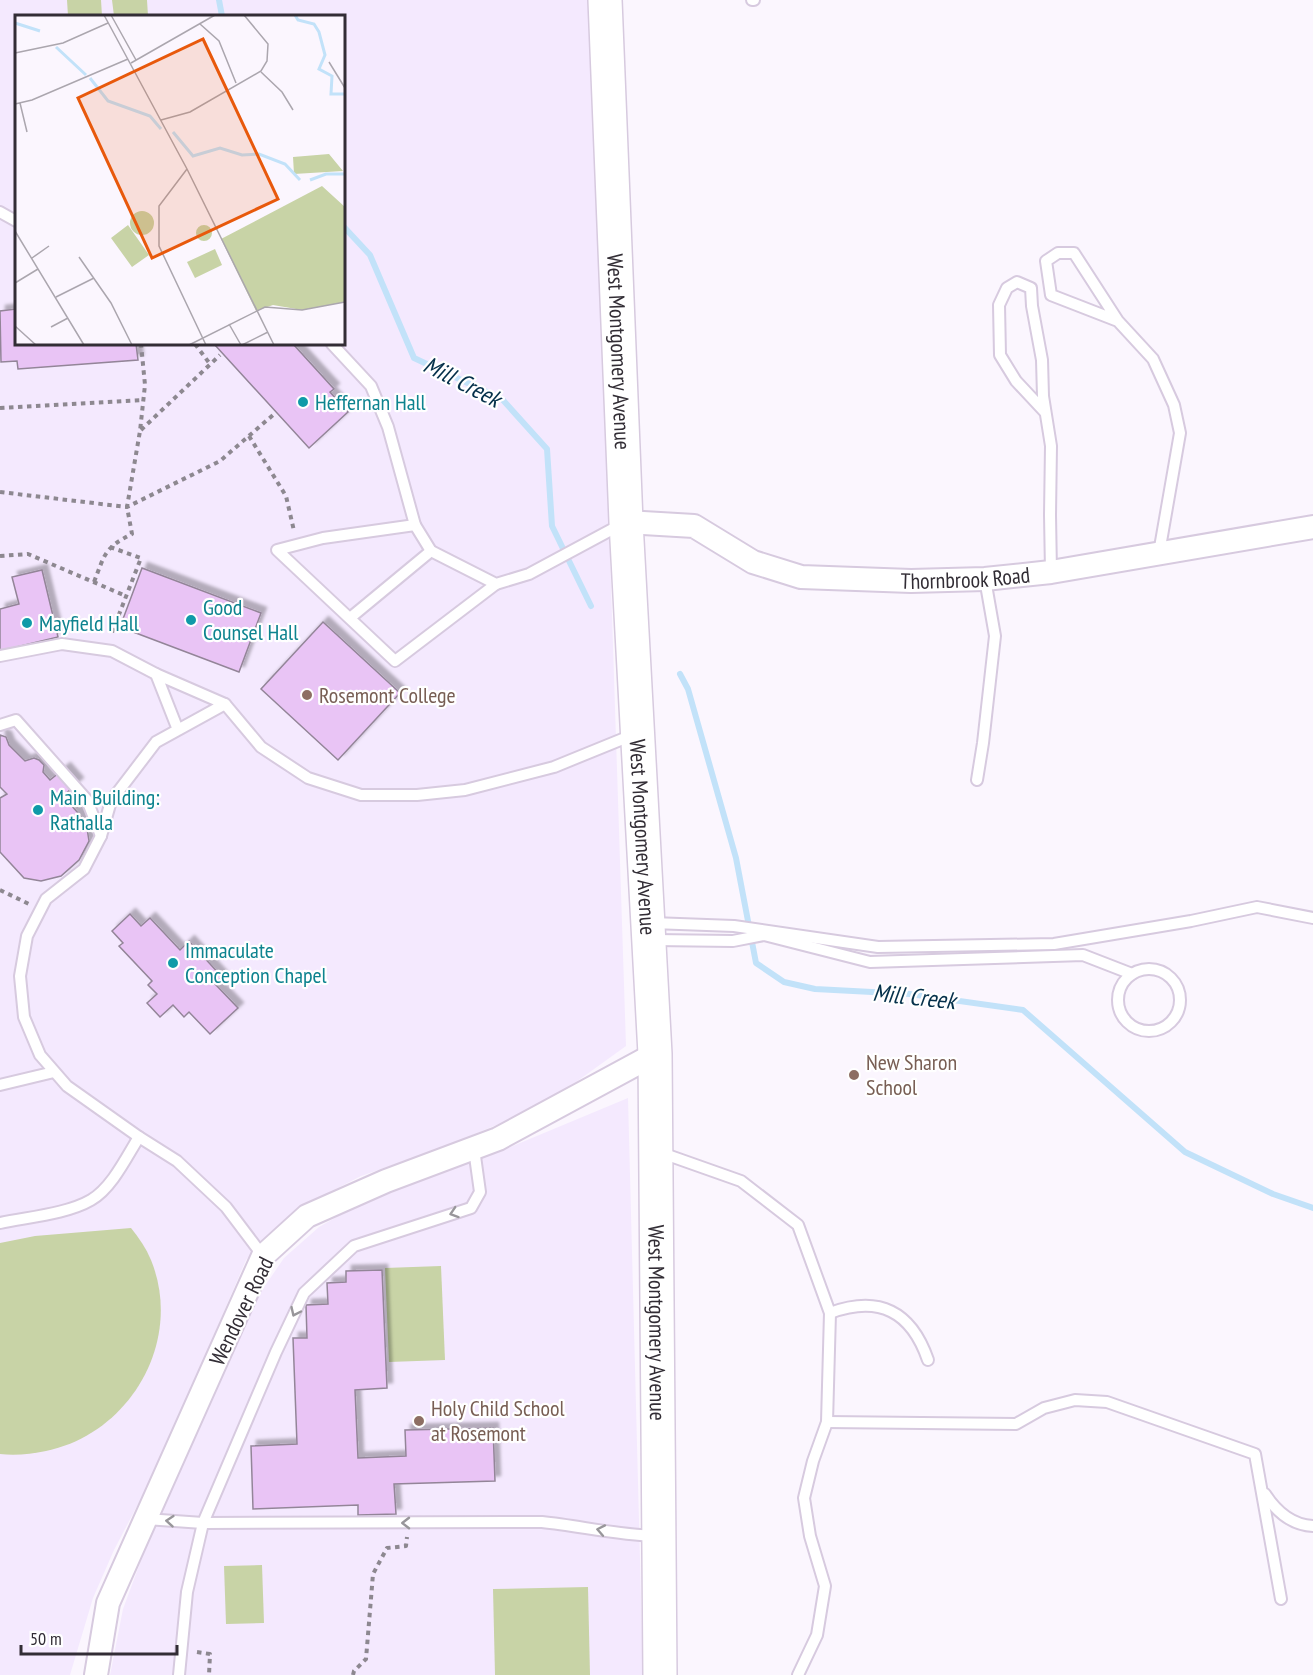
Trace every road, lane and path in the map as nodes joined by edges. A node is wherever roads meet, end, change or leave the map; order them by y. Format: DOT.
graph roads {
  1 [pos="605,0"];
  2 [pos="0,212"];
  3 [pos="15,220"];
  4 [pos="1118,321"];
  5 [pos="141,345"];
  6 [pos="196,345"];
  7 [pos="333,345"];
  8 [pos="220,355"];
  9 [pos="210,364"];
  10 [pos="143,400"];
  11 [pos="0,408"];
  12 [pos="1046,412"];
  13 [pos="273,415"];
  14 [pos="140,431"];
  15 [pos="249,436"];
  16 [pos="0,492"];
  17 [pos="127,507"];
  18 [pos="415,525"];
  19 [pos="1313,527"];
  20 [pos="612,528"];
  21 [pos="297,545"];
  22 [pos="110,547"];
  23 [pos="431,551"];
  24 [pos="1159,554"];
  25 [pos="0,556"];
  26 [pos="1052,572"];
  27 [pos="985,579"];
  28 [pos="94,582"];
  29 [pos="496,584"];
  30 [pos="126,596"];
  31 [pos="350,618"];
  32 [pos="106,650"];
  33 [pos="0,656"];
  34 [pos="156,674"];
  35 [pos="225,704"];
  36 [pos="0,726"];
  37 [pos="178,730"];
  38 [pos="638,733"];
  39 [pos="977,780"];
  40 [pos="101,836"];
  41 [pos="0,890"];
  42 [pos="41,909"];
  43 [pos="1313,918"];
  44 [pos="649,931"];
  45 [pos="1132,974"];
  46 [pos="655,1054"];
  47 [pos="54,1072"];
  48 [pos="0,1085"];
  49 [pos="139,1137"];
  50 [pos="474,1149"];
  51 [pos="656,1151"];
  52 [pos="0,1223"];
  53 [pos="263,1256"];
  54 [pos="830,1313"];
  55 [pos="928,1360"];
  56 [pos="827,1422"];
  57 [pos="1261,1489"];
  58 [pos="146,1519"];
  59 [pos="203,1523"];
  60 [pos="407,1523"];
  61 [pos="1313,1526"];
  62 [pos="659,1536"];
  63 [pos="1281,1599"];
  64 [pos="96,1675"];
  65 [pos="179,1675"];
  66 [pos="353,1675"];
  67 [pos="660,1675"];
  68 [pos="798,1675"];
  1 -- 20 [label="main road, West Montgomery Avenue"];
  2 -- 3 [label="lane"];
  4 -- 4 [label="lane"];
  4 -- 24 [label="lane"];
  5 -- 10 [label="path"];
  6 -- 9 [label="path"];
  7 -- 18 [label="lane"];
  8 -- 9 [label="path"];
  9 -- 14 [label="path"];
  10 -- 11 [label="path"];
  10 -- 14 [label="path"];
  12 -- 12 [label="lane"];
  12 -- 26 [label="lane"];
  13 -- 15 [label="path"];
  14 -- 17 [label="path"];
  15 -- 17 [label="path"];
  15 -- 21 [label="path"];
  16 -- 17 [label="path"];
  17 -- 22 [label="path"];
  18 -- 21 [label="lane"];
  18 -- 23 [label="lane"];
  19 -- 24 [label="street, Thornbrook Road"];
  20 -- 27 [label="street, Thornbrook Road"];
  20 -- 29 [label="lane"];
  20 -- 38 [label="main road, West Montgomery Avenue"];
  21 -- 31 [label="lane"];
  22 -- 28 [label="path"];
  22 -- 30 [label="path"];
  23 -- 29 [label="lane"];
  23 -- 31 [label="lane"];
  24 -- 26 [label="street, Thornbrook Road"];
  25 -- 28 [label="path"];
  26 -- 27 [label="street, Thornbrook Road"];
  27 -- 39 [label="lane"];
  28 -- 30 [label="path"];
  29 -- 31 [label="lane"];
  30 -- 32 [label="path"];
  32 -- 33 [label="lane"];
  32 -- 34 [label="lane"];
  34 -- 35 [label="lane"];
  34 -- 37 [label="lane"];
  35 -- 37 [label="lane"];
  35 -- 38 [label="lane"];
  36 -- 40 [label="lane"];
  37 -- 40 [label="lane"];
  38 -- 44 [label="main road, West Montgomery Avenue"];
  40 -- 42 [label="lane"];
  41 -- 42 [label="path"];
  42 -- 47 [label="lane"];
  43 -- 44 [label="lane"];
  44 -- 45 [label="lane"];
  44 -- 46 [label="main road, West Montgomery Avenue"];
  45 -- 45 [label="lane"];
  46 -- 50 [label="street, Wendover Road"];
  46 -- 51 [label="main road, West Montgomery Avenue"];
  47 -- 48 [label="lane"];
  47 -- 49 [label="lane"];
  49 -- 52 [label="lane"];
  49 -- 53 [label="lane"];
  50 -- 53 [label="street, Wendover Road"];
  50 -- 59 [label="lane, one-way"];
  51 -- 54 [label="lane"];
  51 -- 62 [label="main road, West Montgomery Avenue"];
  53 -- 58 [label="street, Wendover Road"];
  54 -- 55 [label="lane"];
  54 -- 56 [label="lane"];
  56 -- 57 [label="lane"];
  56 -- 68 [label="lane"];
  57 -- 61 [label="lane"];
  57 -- 63 [label="lane"];
  59 -- 58 [label="lane, one-way"];
  58 -- 64 [label="street, Wendover Road"];
  60 -- 59 [label="lane, one-way"];
  59 -- 65 [label="lane"];
  62 -- 60 [label="lane, one-way"];
  60 -- 66 [label="path"];
  62 -- 67 [label="main road, West Montgomery Avenue"];
}
